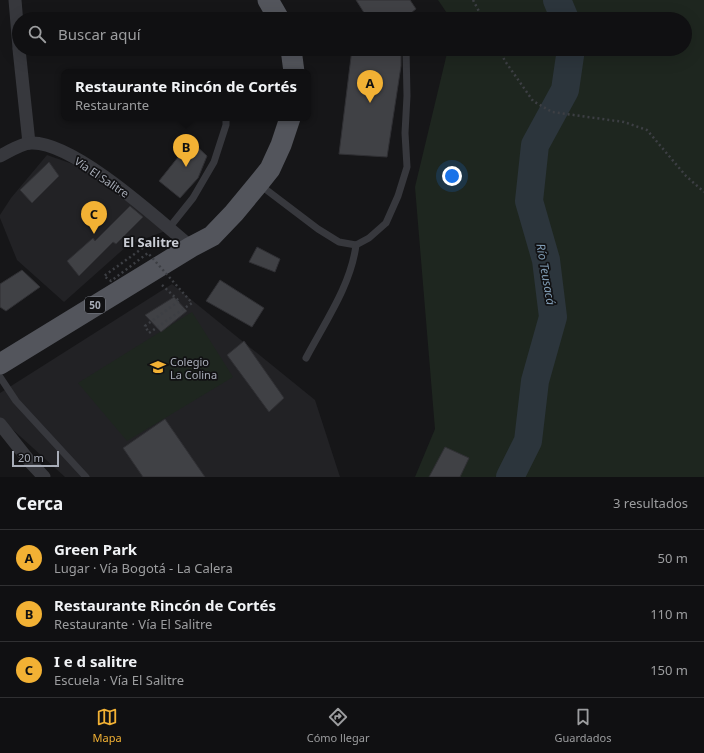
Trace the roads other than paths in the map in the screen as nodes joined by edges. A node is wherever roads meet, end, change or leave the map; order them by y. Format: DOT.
graph roads {
  1 [pos="15,0"];
  2 [pos="268,0"];
  3 [pos="16,12"];
  4 [pos="275,12"];
  5 [pos="20,56"];
  6 [pos="292,56"];
  7 [pos="406,56"];
  8 [pos="294,69"];
  9 [pos="226,121"];
  10 [pos="289,121"];
  11 [pos="29,142"];
  12 [pos="0,156"];
  13 [pos="258,184"];
  14 [pos="169,228"];
  15 [pos="356,245"];
  16 [pos="191,247"];
  17 [pos="306,358"];
  18 [pos="0,364"];
  19 [pos="0,377"];
  20 [pos="0,424"];
  21 [pos="44,477"];
  22 [pos="86,477"];
  1 -- 3 [label="street"];
  2 -- 4 [label="main road"];
  5 -- 11 [label="street"];
  6 -- 8 [label="main road"];
  7 -- 15 [label="lane"];
  9 -- 14 [label="lane"];
  10 -- 13 [label="main road, 50"];
  11 -- 12 [label="street"];
  11 -- 14 [label="street, Vía El Salitre"];
  13 -- 15 [label="lane"];
  13 -- 16 [label="main road, 50"];
  14 -- 16 [label="street, Vía El Salitre"];
  15 -- 17 [label="lane"];
  16 -- 18 [label="main road, 50"];
  19 -- 22 [label="lane"];
  20 -- 21 [label="street"];
}
